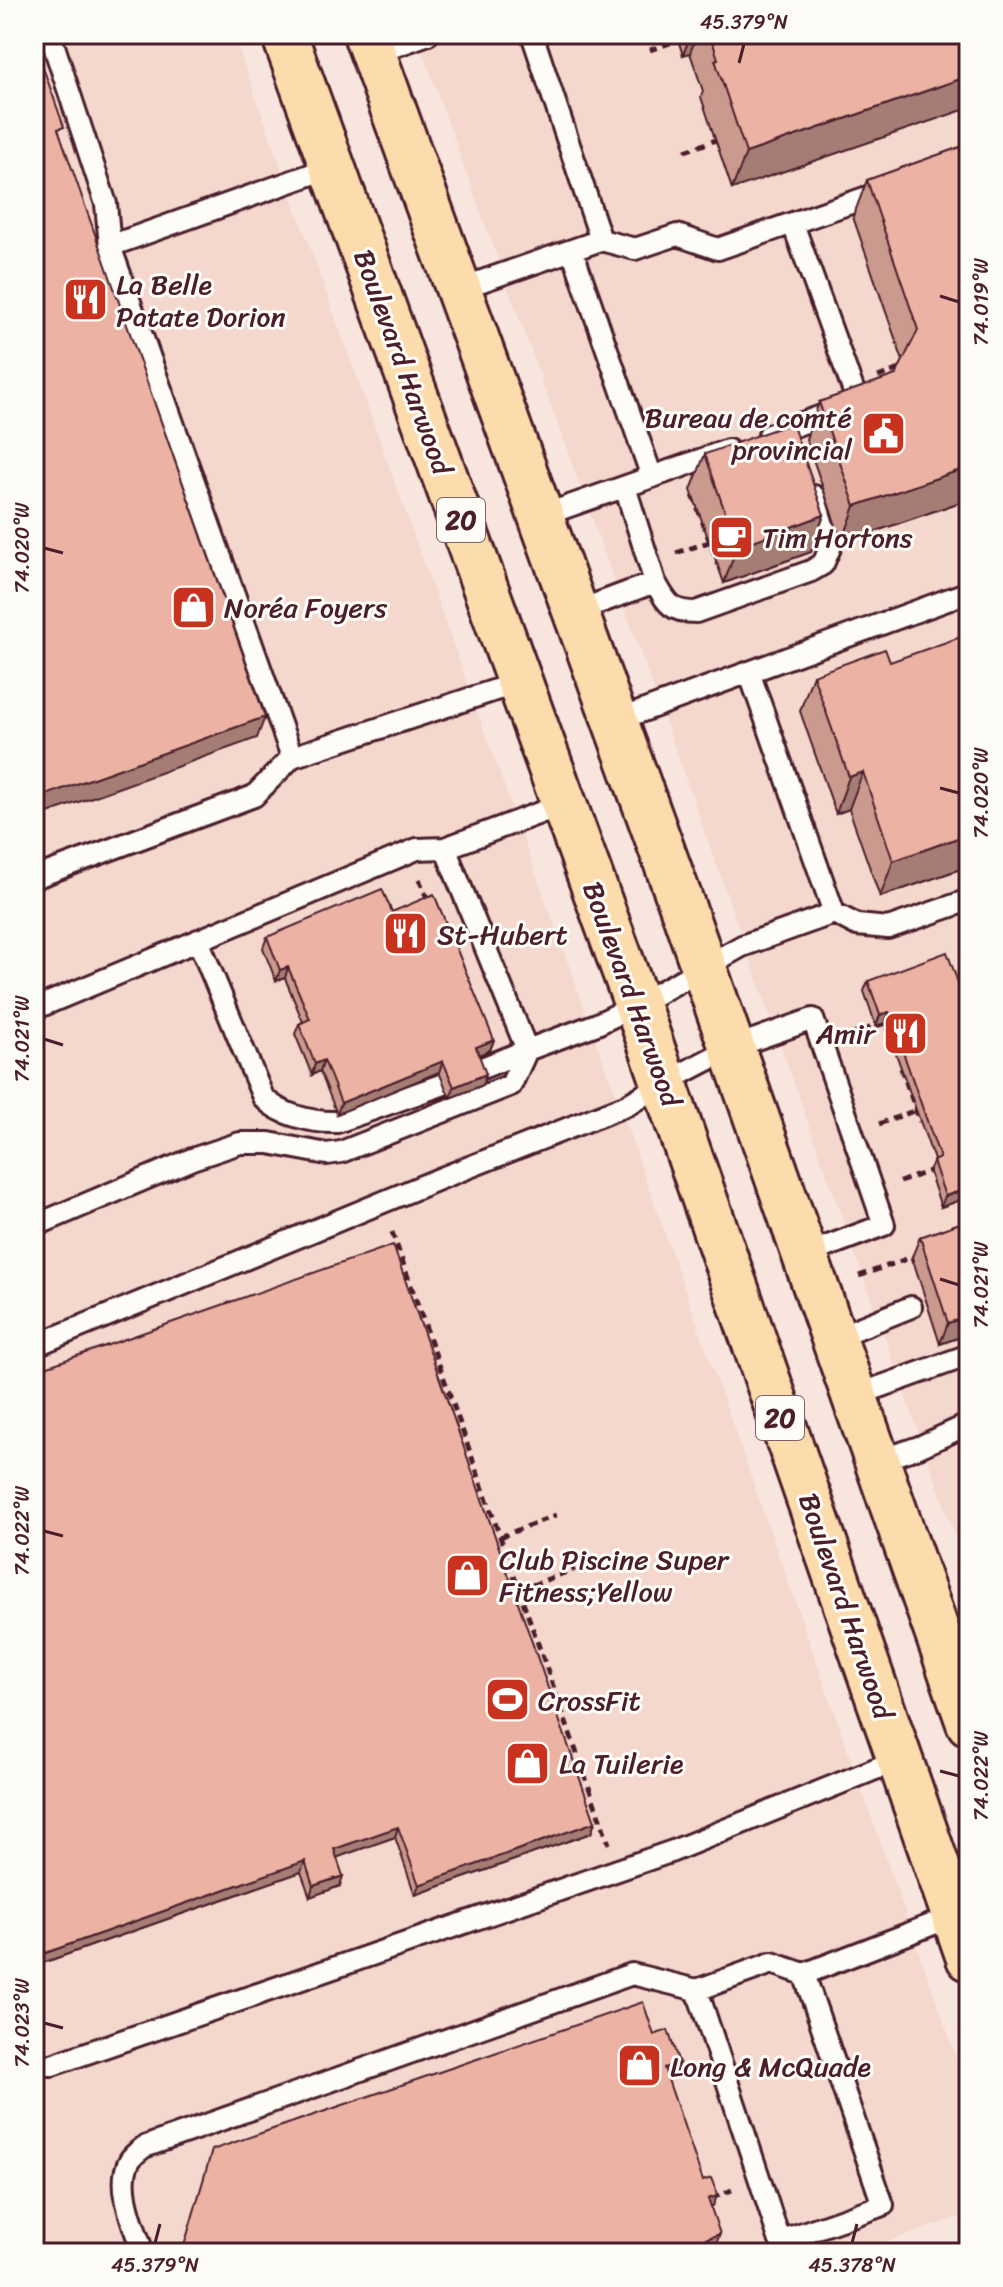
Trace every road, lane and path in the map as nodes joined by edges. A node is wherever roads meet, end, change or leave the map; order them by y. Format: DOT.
graph roads {
  1 [pos="50,34"];
  2 [pos="284,34"];
  3 [pos="428,34"];
  4 [pos="532,34"];
  5 [pos="678,40"];
  6 [pos="370,44"];
  7 [pos="650,50"];
  8 [pos="716,140"];
  9 [pos="685,151"];
  10 [pos="332,167"];
  11 [pos="906,184"];
  12 [pos="793,224"];
  13 [pos="601,240"];
  14 [pos="110,246"];
  15 [pos="572,250"];
  16 [pos="459,289"];
  17 [pos="652,477"];
  18 [pos="808,480"];
  19 [pos="625,487"];
  20 [pos="691,490"];
  21 [pos="541,516"];
  22 [pos="719,570"];
  23 [pos="655,582"];
  24 [pos="969,592"];
  25 [pos="575,612"];
  26 [pos="749,672"];
  27 [pos="520,682"];
  28 [pos="615,721"];
  29 [pos="292,757"];
  30 [pos="564,804"];
  31 [pos="445,848"];
  32 [pos="34,878"];
  33 [pos="969,900"];
  34 [pos="430,905"];
  35 [pos="419,910"];
  36 [pos="834,913"];
  37 [pos="198,940"];
  38 [pos="703,967"];
  39 [pos="637,1005"];
  40 [pos="34,1009"];
  41 [pos="885,1023"];
  42 [pos="731,1048"];
  43 [pos="527,1050"];
  44 [pos="895,1052"];
  45 [pos="900,1065"];
  46 [pos="477,1070"];
  47 [pos="664,1083"];
  48 [pos="444,1084"];
  49 [pos="925,1135"];
  50 [pos="933,1158"];
  51 [pos="936,1168"];
  52 [pos="34,1226"];
  53 [pos="404,1228"];
  54 [pos="804,1255"];
  55 [pos="912,1257"];
  56 [pos="859,1276"];
  57 [pos="911,1307"];
  58 [pos="834,1338"];
  59 [pos="34,1346"];
  60 [pos="969,1355"];
  61 [pos="854,1396"];
  62 [pos="969,1424"];
  63 [pos="877,1461"];
  64 [pos="556,1515"];
  65 [pos="500,1537"];
  66 [pos="508,1561"];
  67 [pos="497,1565"];
  68 [pos="575,1569"];
  69 [pos="519,1590"];
  70 [pos="531,1626"];
  71 [pos="520,1630"];
  72 [pos="553,1685"];
  73 [pos="541,1689"];
  74 [pos="969,1723"];
  75 [pos="574,1744"];
  76 [pos="561,1748"];
  77 [pos="900,1759"];
  78 [pos="592,1797"];
  79 [pos="580,1801"];
  80 [pos="609,1844"];
  81 [pos="954,1916"];
  82 [pos="969,1958"];
  83 [pos="804,1974"];
  84 [pos="697,1990"];
  85 [pos="34,2062"];
  86 [pos="773,2247"];
  87 [pos="143,2253"];
  1 -- 14 [label="lane"];
  2 -- 10 [label="highway, Boulevard Harwood / 20"];
  3 -- 6 [label="lane"];
  4 -- 13 [label="lane"];
  5 -- 7 [label="path"];
  6 -- 16 [label="highway"];
  8 -- 9 [label="path"];
  10 -- 14 [label="lane"];
  10 -- 27 [label="highway, Boulevard Harwood / 20"];
  11 -- 12 [label="lane"];
  12 -- 13 [label="lane"];
  12 -- 17 [label="lane"];
  13 -- 15 [label="lane"];
  14 -- 29 [label="lane"];
  15 -- 16 [label="lane"];
  15 -- 17 [label="lane"];
  16 -- 21 [label="highway"];
  17 -- 19 [label="lane"];
  18 -- 23 [label="lane"];
  19 -- 21 [label="lane"];
  19 -- 23 [label="lane"];
  20 -- 22 [label="path"];
  21 -- 25 [label="highway"];
  23 -- 25 [label="lane"];
  24 -- 26 [label="lane"];
  25 -- 28 [label="highway"];
  26 -- 28 [label="lane"];
  26 -- 36 [label="lane"];
  27 -- 29 [label="lane"];
  27 -- 30 [label="highway, Boulevard Harwood / 20"];
  28 -- 38 [label="highway"];
  29 -- 32 [label="lane"];
  30 -- 31 [label="lane"];
  30 -- 39 [label="highway, Boulevard Harwood / 20"];
  31 -- 37 [label="lane"];
  31 -- 43 [label="lane"];
  33 -- 36 [label="lane"];
  34 -- 35 [label="path"];
  36 -- 38 [label="lane"];
  37 -- 40 [label="lane"];
  37 -- 48 [label="lane"];
  38 -- 39 [label="lane"];
  38 -- 42 [label="highway"];
  39 -- 43 [label="lane"];
  39 -- 47 [label="highway, Boulevard Harwood / 20"];
  41 -- 44 [label="path"];
  42 -- 47 [label="lane"];
  42 -- 54 [label="highway"];
  42 -- 54 [label="lane"];
  43 -- 46 [label="lane"];
  43 -- 52 [label="lane"];
  45 -- 49 [label="path"];
  47 -- 59 [label="lane"];
  47 -- 77 [label="highway, Boulevard Harwood / 20"];
  50 -- 51 [label="path"];
  53 -- 65 [label="path"];
  54 -- 58 [label="highway"];
  55 -- 56 [label="path"];
  57 -- 58 [label="lane"];
  58 -- 61 [label="highway"];
  60 -- 61 [label="lane"];
  61 -- 63 [label="highway"];
  62 -- 63 [label="lane"];
  63 -- 74 [label="highway"];
  64 -- 65 [label="path"];
  65 -- 66 [label="path"];
  66 -- 67 [label="path"];
  66 -- 69 [label="path"];
  68 -- 69 [label="path"];
  69 -- 70 [label="path"];
  70 -- 71 [label="path"];
  70 -- 72 [label="path"];
  72 -- 73 [label="path"];
  72 -- 75 [label="path"];
  75 -- 76 [label="path"];
  75 -- 78 [label="path"];
  77 -- 81 [label="highway, Boulevard Harwood / 20"];
  77 -- 85 [label="lane"];
  78 -- 79 [label="path"];
  78 -- 80 [label="path"];
  81 -- 82 [label="highway, Boulevard Harwood / 20"];
  81 -- 83 [label="lane"];
  83 -- 84 [label="lane"];
  83 -- 86 [label="lane"];
  84 -- 86 [label="lane"];
  84 -- 87 [label="lane"];
}
